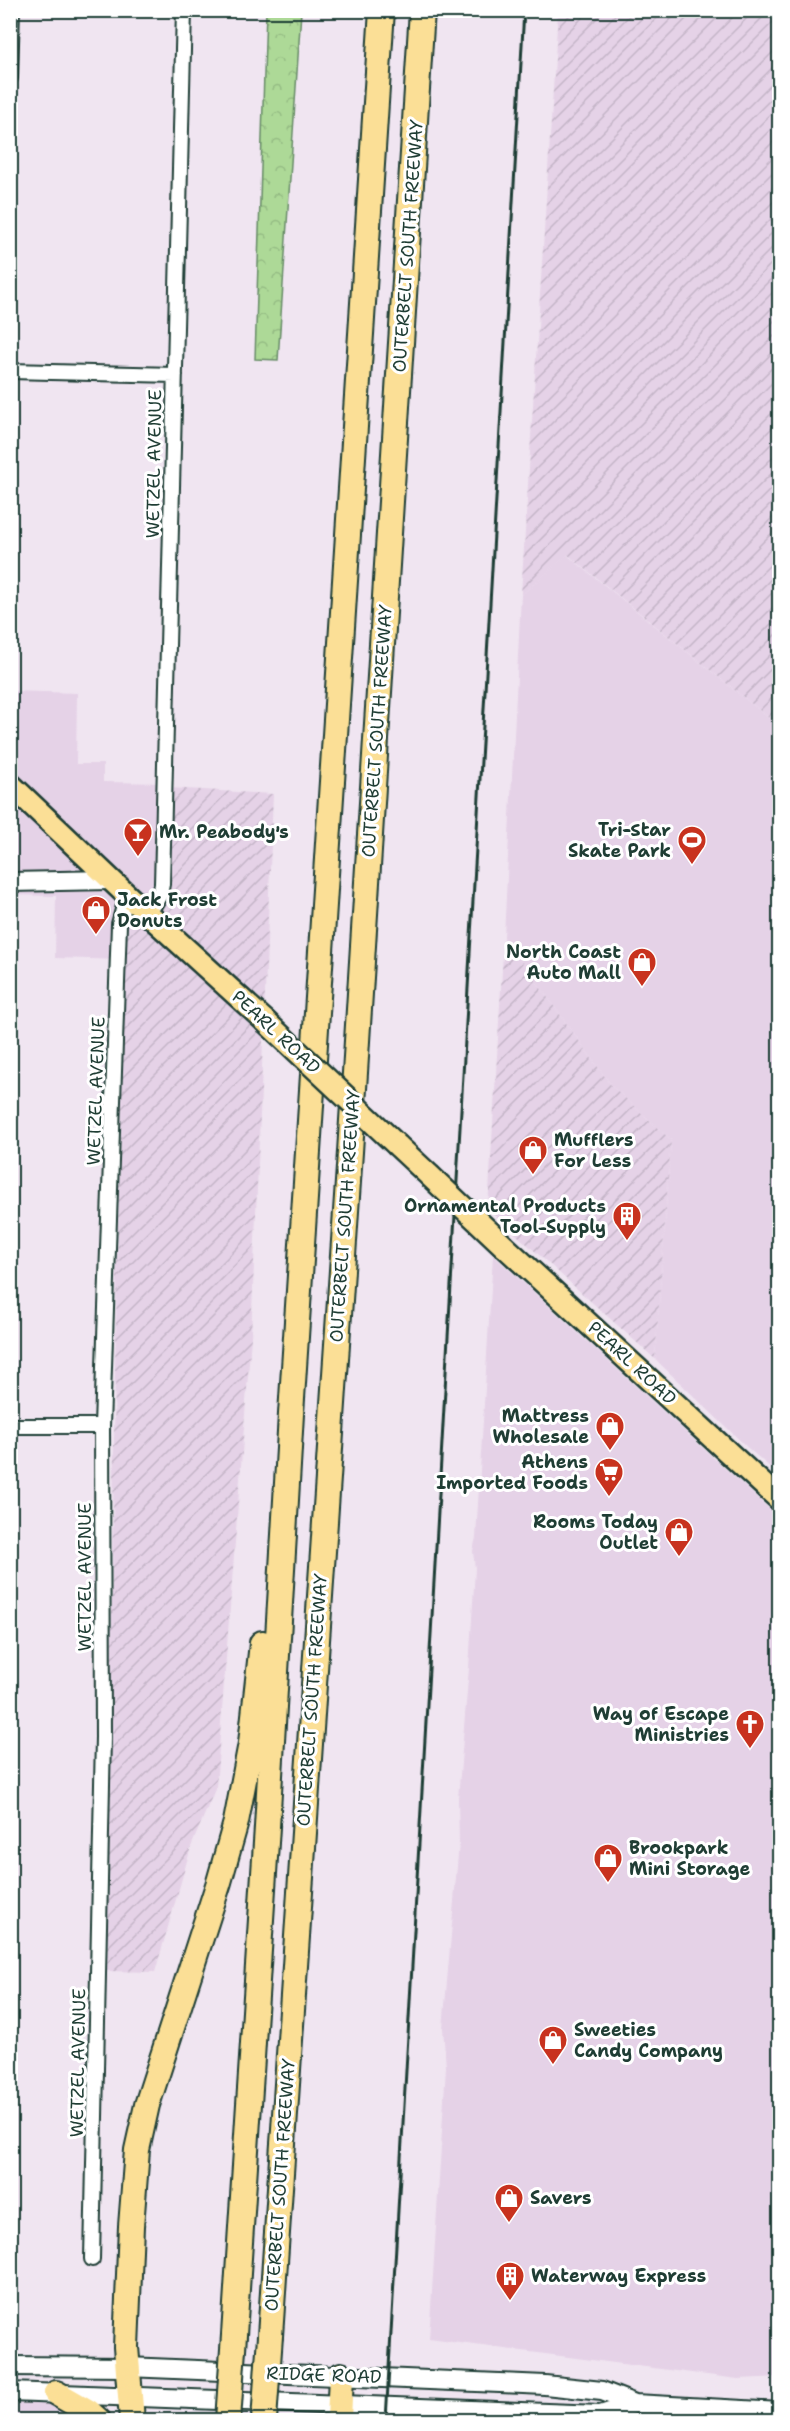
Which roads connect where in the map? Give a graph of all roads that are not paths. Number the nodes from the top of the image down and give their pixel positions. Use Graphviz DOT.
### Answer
graph roads {
  1 [pos="12,10"];
  2 [pos="184,10"];
  3 [pos="382,10"];
  4 [pos="422,10"];
  5 [pos="438,10"];
  6 [pos="10,78"];
  7 [pos="414,166"];
  8 [pos="10,371"];
  9 [pos="175,375"];
  10 [pos="10,784"];
  11 [pos="110,880"];
  12 [pos="10,882"];
  13 [pos="129,897"];
  14 [pos="148,915"];
  15 [pos="291,1414"];
  16 [pos="10,1426"];
  17 [pos="102,1426"];
  18 [pos="780,1500"];
  19 [pos="92,2259"];
  20 [pos="10,2366"];
  21 [pos="127,2367"];
  22 [pos="341,2375"];
  23 [pos="10,2392"];
  24 [pos="56,2393"];
  25 [pos="130,2396"];
  26 [pos="636,2404"];
  27 [pos="780,2412"];
  28 [pos="340,2413"];
  29 [pos="98,2421"];
  30 [pos="132,2421"];
  31 [pos="228,2421"];
  32 [pos="264,2421"];
  1 -- 6 [label="street"];
  2 -- 9 [label="street, WETZEL AVENUE"];
  3 -- 15 [label="highway, OUTERBELT SOUTH FREEWAY"];
  4 -- 7 [label="highway, OUTERBELT SOUTH FREEWAY"];
  5 -- 7 [label="highway"];
  7 -- 32 [label="highway, OUTERBELT SOUTH FREEWAY, bridge"];
  8 -- 9 [label="street"];
  9 -- 14 [label="street, WETZEL AVENUE"];
  10 -- 11 [label="main road, PEARL ROAD"];
  11 -- 12 [label="main road"];
  11 -- 13 [label="main road, PEARL ROAD"];
  13 -- 14 [label="main road, PEARL ROAD"];
  13 -- 17 [label="street, WETZEL AVENUE"];
  14 -- 18 [label="main road, PEARL ROAD, bridge"];
  15 -- 21 [label="highway"];
  15 -- 31 [label="highway, OUTERBELT SOUTH FREEWAY, bridge"];
  16 -- 17 [label="street"];
  17 -- 19 [label="street, WETZEL AVENUE"];
  20 -- 21 [label="main road, RIDGE ROAD"];
  21 -- 22 [label="main road, RIDGE ROAD"];
  21 -- 25 [label="highway"];
  22 -- 26 [label="main road, RIDGE ROAD"];
  22 -- 28 [label="highway"];
  23 -- 24 [label="main road, RIDGE ROAD"];
  24 -- 25 [label="main road, RIDGE ROAD"];
  24 -- 29 [label="highway"];
  25 -- 28 [label="main road, RIDGE ROAD"];
  25 -- 30 [label="highway"];
  26 -- 27 [label="main road, RIDGE ROAD"];
  26 -- 28 [label="main road, RIDGE ROAD"];
}
